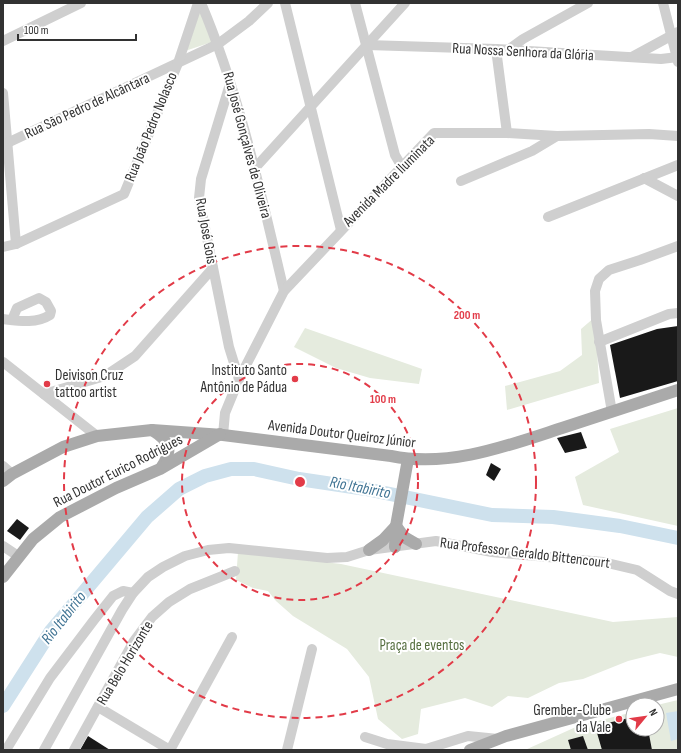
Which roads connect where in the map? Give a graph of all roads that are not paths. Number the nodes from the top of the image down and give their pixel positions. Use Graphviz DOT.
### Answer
graph roads {
  1 [pos="81,3"];
  2 [pos="199,3"];
  3 [pos="268,3"];
  4 [pos="285,3"];
  5 [pos="355,3"];
  6 [pos="405,3"];
  7 [pos="588,3"];
  8 [pos="663,3"];
  9 [pos="674,34"];
  10 [pos="3,41"];
  11 [pos="218,44"];
  12 [pos="367,45"];
  13 [pos="496,49"];
  14 [pos="508,50"];
  15 [pos="632,57"];
  16 [pos="678,59"];
  17 [pos="178,63"];
  18 [pos="230,84"];
  19 [pos="3,93"];
  20 [pos="309,108"];
  21 [pos="507,134"];
  22 [pos="557,136"];
  23 [pos="678,136"];
  24 [pos="5,144"];
  25 [pos="678,165"];
  26 [pos="402,167"];
  27 [pos="255,168"];
  28 [pos="644,178"];
  29 [pos="461,181"];
  30 [pos="678,196"];
  31 [pos="548,217"];
  32 [pos="340,230"];
  33 [pos="16,244"];
  34 [pos="678,246"];
  35 [pos="3,247"];
  36 [pos="213,268"];
  37 [pos="284,291"];
  38 [pos="678,313"];
  39 [pos="598,342"];
  40 [pos="3,362"];
  41 [pos="239,379"];
  42 [pos="678,390"];
  43 [pos="44,394"];
  44 [pos="612,412"];
  45 [pos="152,430"];
  46 [pos="221,434"];
  47 [pos="96,436"];
  48 [pos="408,459"];
  49 [pos="160,469"];
  50 [pos="6,474"];
  51 [pos="396,523"];
  52 [pos="416,544"];
  53 [pos="3,546"];
  54 [pos="395,546"];
  55 [pos="369,550"];
  56 [pos="18,556"];
  57 [pos="235,571"];
  58 [pos="3,577"];
  59 [pos="134,593"];
  60 [pos="678,594"];
  61 [pos="232,637"];
  62 [pos="312,649"];
  63 [pos="678,689"];
  64 [pos="98,708"];
  65 [pos="365,737"];
  66 [pos="498,739"];
  67 [pos="6,750"];
  68 [pos="44,750"];
  69 [pos="74,750"];
  70 [pos="170,750"];
  71 [pos="287,750"];
  72 [pos="470,750"];
  1 -- 10 [label="street"];
  2 -- 11 [label="street, Rua José Gonçalves de Oliveira"];
  2 -- 17 [label="street, Rua João Pedro Nolasco"];
  3 -- 11 [label="street, Rua São Pedro de Alcântara"];
  4 -- 20 [label="street"];
  5 -- 12 [label="street"];
  6 -- 12 [label="street"];
  7 -- 14 [label="street"];
  8 -- 9 [label="street"];
  9 -- 15 [label="street"];
  9 -- 16 [label="street"];
  11 -- 17 [label="street, Rua São Pedro de Alcântara"];
  11 -- 18 [label="street, Rua José Gonçalves de Oliveira"];
  12 -- 13 [label="street, Rua Nossa Senhora da Glória"];
  12 -- 20 [label="street"];
  12 -- 26 [label="street"];
  13 -- 14 [label="street, Rua Nossa Senhora da Glória"];
  13 -- 21 [label="street"];
  14 -- 15 [label="street, Rua Nossa Senhora da Glória"];
  15 -- 16 [label="street, Rua Nossa Senhora da Glória"];
  17 -- 24 [label="street, Rua São Pedro de Alcântara"];
  17 -- 33 [label="street, Rua João Pedro Nolasco"];
  18 -- 27 [label="street, Rua José Gonçalves de Oliveira"];
  18 -- 36 [label="street, Rua José Gois"];
  19 -- 24 [label="street"];
  20 -- 27 [label="street"];
  20 -- 32 [label="street"];
  21 -- 22 [label="street, Avenida Madre Iluminata"];
  21 -- 26 [label="street, Avenida Madre Iluminata"];
  22 -- 23 [label="street, Avenida Madre Iluminata"];
  22 -- 29 [label="street"];
  24 -- 33 [label="street"];
  25 -- 28 [label="street"];
  26 -- 32 [label="street, Avenida Madre Iluminata"];
  27 -- 37 [label="street, Rua José Gonçalves de Oliveira"];
  28 -- 30 [label="street"];
  28 -- 31 [label="street"];
  32 -- 37 [label="street, Avenida Madre Iluminata"];
  33 -- 35 [label="street, Rua João Pedro Nolasco"];
  34 -- 39 [label="street"];
  36 -- 41 [label="street, Rua José Gois"];
  36 -- 43 [label="street"];
  37 -- 41 [label="street, Avenida Madre Iluminata"];
  38 -- 39 [label="street"];
  39 -- 44 [label="street"];
  40 -- 43 [label="street"];
  41 -- 46 [label="street, Avenida Madre Iluminata"];
  42 -- 44 [label="main road, Avenida Doutor Queiroz Júnior"];
  43 -- 47 [label="street"];
  44 -- 48 [label="main road, Avenida Doutor Queiroz Júnior"];
  45 -- 46 [label="main road, Avenida Doutor Queiroz Júnior"];
  45 -- 47 [label="main road, Avenida Doutor Queiroz Júnior"];
  45 -- 49 [label="main road"];
  46 -- 48 [label="main road, Avenida Doutor Queiroz Júnior"];
  46 -- 49 [label="main road, Rua Doutor Eurico Rodrigues"];
  47 -- 50 [label="main road, Avenida Doutor Queiroz Júnior"];
  48 -- 51 [label="main road"];
  49 -- 56 [label="main road, Rua Doutor Eurico Rodrigues"];
  51 -- 52 [label="main road"];
  51 -- 54 [label="main road"];
  51 -- 55 [label="main road"];
  52 -- 54 [label="street, Rua Professor Geraldo Bittencourt"];
  52 -- 60 [label="street, Rua Professor Geraldo Bittencourt"];
  53 -- 56 [label="street"];
  54 -- 55 [label="street, Rua Professor Geraldo Bittencourt"];
  55 -- 59 [label="street, Rua Professor Geraldo Bittencourt"];
  56 -- 58 [label="main road, Rua Doutor Eurico Rodrigues"];
  57 -- 64 [label="street, Rua Belo Horizonte"];
  59 -- 67 [label="street"];
  59 -- 68 [label="street, Rua Professor Geraldo Bittencourt"];
  61 -- 70 [label="street"];
  62 -- 71 [label="street"];
  63 -- 66 [label="main road"];
  64 -- 69 [label="street, Rua Belo Horizonte"];
  64 -- 70 [label="street"];
  65 -- 66 [label="street"];
  66 -- 72 [label="main road"];
}
